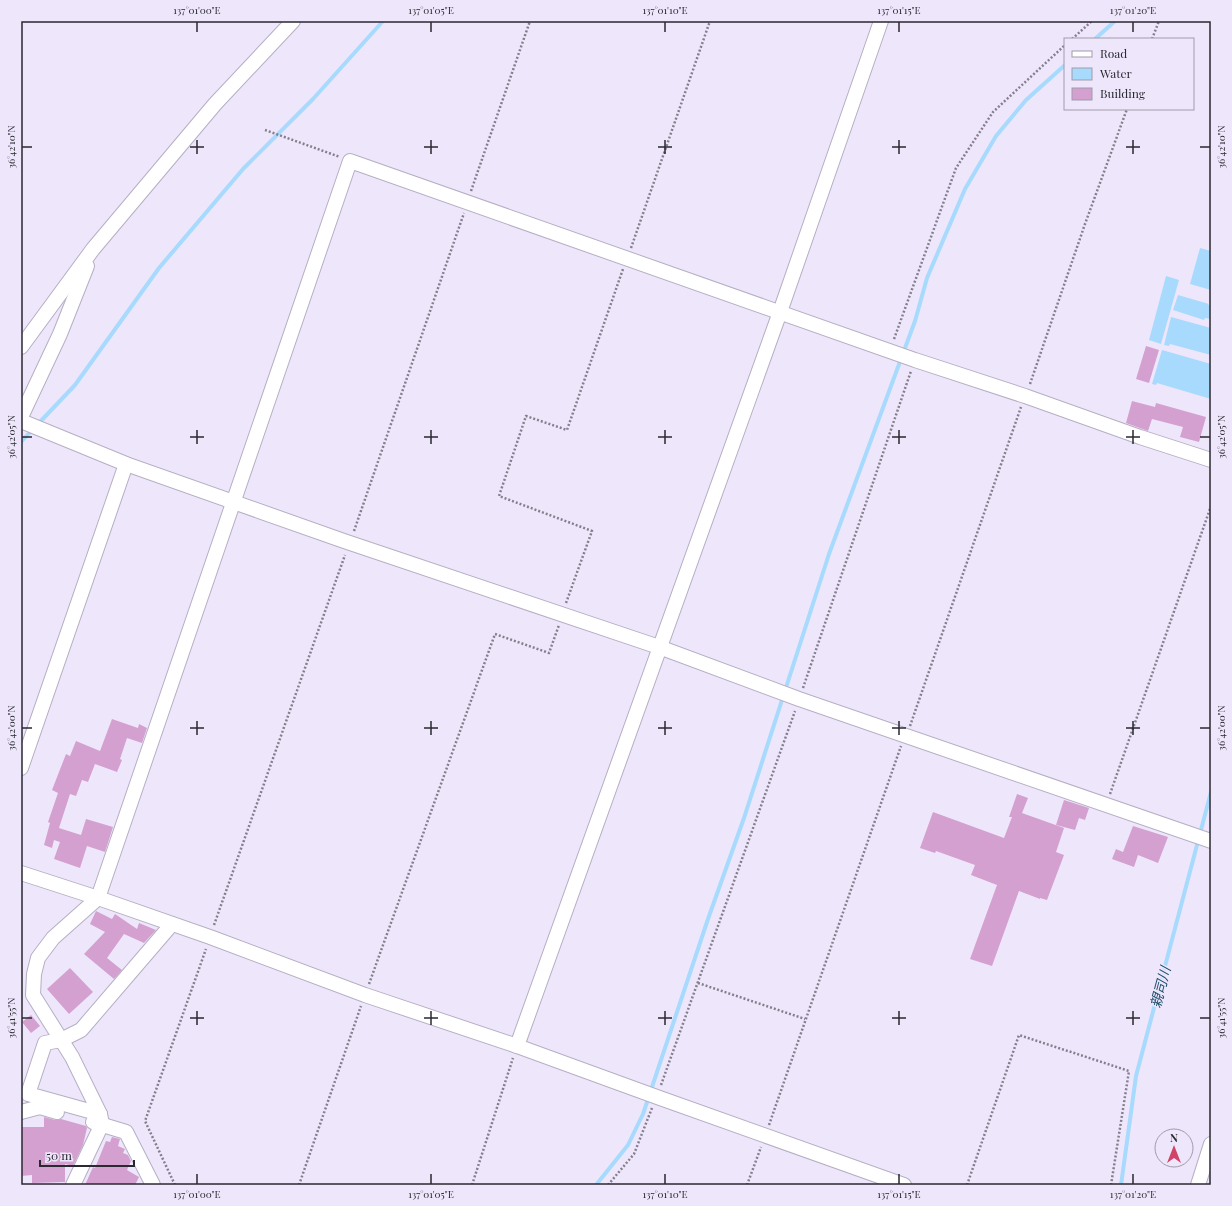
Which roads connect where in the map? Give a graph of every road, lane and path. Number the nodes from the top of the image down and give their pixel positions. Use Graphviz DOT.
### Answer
graph roads {
  1 [pos="293,21"];
  2 [pos="530,21"];
  3 [pos="710,21"];
  4 [pos="881,21"];
  5 [pos="1092,21"];
  6 [pos="1159,21"];
  7 [pos="1073,38"];
  8 [pos="1152,38"];
  9 [pos="1064,47"];
  10 [pos="1127,110"];
  11 [pos="265,130"];
  12 [pos="350,161"];
  13 [pos="468,202"];
  14 [pos="93,249"];
  15 [pos="627,258"];
  16 [pos="780,312"];
  17 [pos="21,346"];
  18 [pos="890,351"];
  19 [pos="915,360"];
  20 [pos="1025,396"];
  21 [pos="21,417"];
  22 [pos="21,421"];
  23 [pos="1211,460"];
  24 [pos="126,464"];
  25 [pos="234,502"];
  26 [pos="1211,506"];
  27 [pos="350,542"];
  28 [pos="562,615"];
  29 [pos="660,647"];
  30 [pos="799,699"];
  31 [pos="906,736"];
  32 [pos="21,768"];
  33 [pos="1106,804"];
  34 [pos="1209,840"];
  35 [pos="21,873"];
  36 [pos="98,898"];
  37 [pos="172,924"];
  38 [pos="210,937"];
  39 [pos="698,983"];
  40 [pos="365,995"];
  41 [pos="805,1020"];
  42 [pos="61,1040"];
  43 [pos="517,1046"];
  44 [pos="657,1097"];
  45 [pos="21,1112"];
  46 [pos="101,1119"];
  47 [pos="765,1136"];
  48 [pos="1211,1144"];
  49 [pos="73,1185"];
  50 [pos="153,1185"];
  51 [pos="175,1185"];
  52 [pos="299,1185"];
  53 [pos="472,1185"];
  54 [pos="608,1185"];
  55 [pos="747,1185"];
  56 [pos="904,1185"];
  57 [pos="967,1185"];
  58 [pos="1111,1185"];
  59 [pos="1198,1185"];
  1 -- 14 [label="street"];
  2 -- 13 [label="path"];
  3 -- 15 [label="path"];
  4 -- 16 [label="street"];
  5 -- 7 [label="path"];
  6 -- 8 [label="path"];
  9 -- 18 [label="path"];
  10 -- 20 [label="path"];
  11 -- 12 [label="path"];
  12 -- 13 [label="street"];
  12 -- 25 [label="street"];
  13 -- 15 [label="street"];
  13 -- 27 [label="path"];
  14 -- 17 [label="street"];
  14 -- 21 [label="street"];
  15 -- 16 [label="street"];
  15 -- 28 [label="path"];
  16 -- 18 [label="street"];
  16 -- 29 [label="street"];
  18 -- 19 [label="street"];
  19 -- 20 [label="street"];
  19 -- 30 [label="path"];
  20 -- 23 [label="street"];
  20 -- 31 [label="path"];
  22 -- 24 [label="street"];
  24 -- 25 [label="street"];
  24 -- 32 [label="street"];
  25 -- 27 [label="street"];
  25 -- 36 [label="street"];
  26 -- 33 [label="path"];
  27 -- 28 [label="street"];
  27 -- 38 [label="path"];
  28 -- 29 [label="street"];
  28 -- 40 [label="path"];
  29 -- 30 [label="street"];
  29 -- 43 [label="street"];
  30 -- 31 [label="street"];
  30 -- 39 [label="path"];
  31 -- 33 [label="street"];
  31 -- 41 [label="path"];
  33 -- 34 [label="street"];
  35 -- 36 [label="street"];
  36 -- 37 [label="street"];
  36 -- 42 [label="street"];
  37 -- 38 [label="street"];
  37 -- 42 [label="street"];
  38 -- 40 [label="street"];
  38 -- 51 [label="path"];
  39 -- 41 [label="path"];
  39 -- 44 [label="path"];
  40 -- 43 [label="street"];
  40 -- 52 [label="path"];
  41 -- 47 [label="path"];
  42 -- 46 [label="street"];
  42 -- 46 [label="street"];
  43 -- 44 [label="street"];
  43 -- 53 [label="path"];
  44 -- 47 [label="street"];
  44 -- 54 [label="path"];
  45 -- 46 [label="street"];
  46 -- 49 [label="street"];
  46 -- 50 [label="street"];
  47 -- 55 [label="path"];
  47 -- 56 [label="street"];
  48 -- 59 [label="street"];
  57 -- 58 [label="path"];
}
